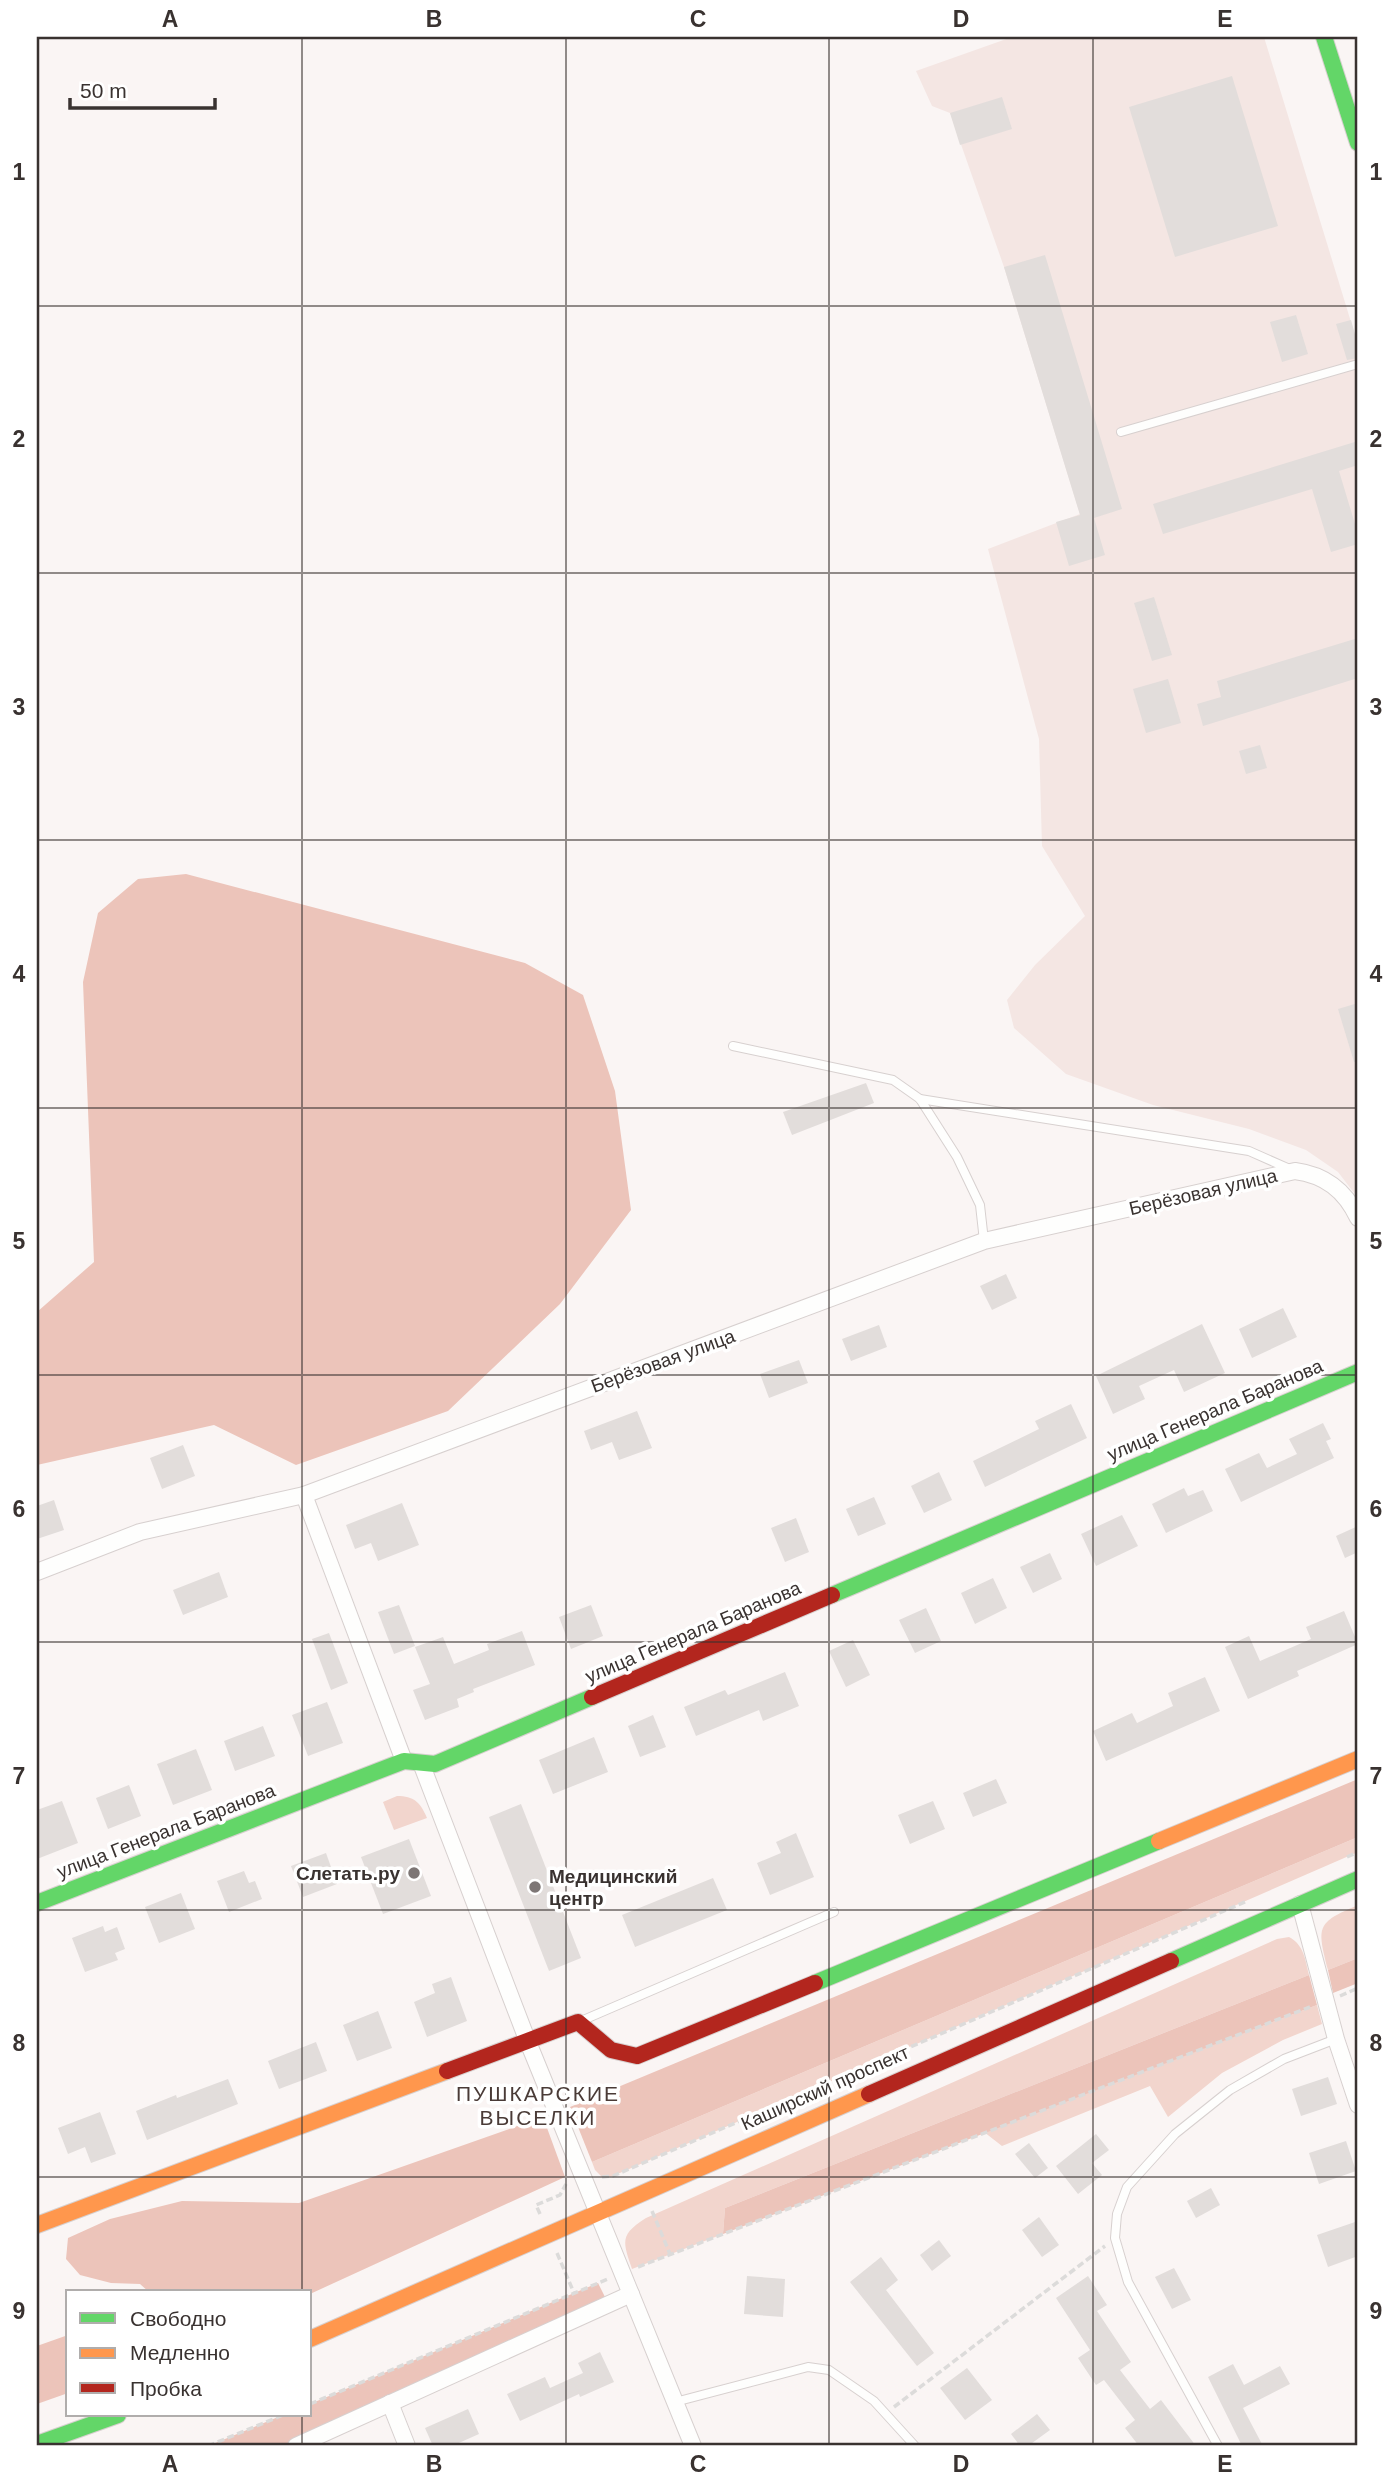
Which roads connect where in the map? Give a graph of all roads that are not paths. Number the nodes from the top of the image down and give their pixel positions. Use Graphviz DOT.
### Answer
graph roads {
  1 [pos="1324,37"];
  2 [pos="1358,143"];
  3 [pos="1358,364"];
  4 [pos="1121,432"];
  5 [pos="733,1046"];
  6 [pos="920,1099"];
  7 [pos="1295,1171"];
  8 [pos="1358,1218"];
  9 [pos="984,1241"];
  10 [pos="1358,1372"];
  11 [pos="304,1496"];
  12 [pos="37,1572"];
  13 [pos="1358,1759"];
  14 [pos="412,1762"];
  15 [pos="1358,1879"];
  16 [pos="37,1903"];
  17 [pos="1300,1904"];
  18 [pos="834,1912"];
  19 [pos="578,2022"];
  20 [pos="1336,2039"];
  21 [pos="528,2042"];
  22 [pos="1358,2105"];
  23 [pos="598,2212"];
  24 [pos="37,2225"];
  25 [pos="631,2294"];
  26 [pos="312,2338"];
  27 [pos="675,2402"];
  28 [pos="390,2403"];
  29 [pos="115,2416"];
  30 [pos="37,2444"];
  31 [pos="296,2446"];
  32 [pos="407,2446"];
  33 [pos="693,2446"];
  34 [pos="915,2446"];
  35 [pos="1218,2446"];
  1 -- 2 [label="street"];
  3 -- 4 [label="lane"];
  5 -- 6 [label="lane"];
  6 -- 7 [label="lane"];
  6 -- 9 [label="lane"];
  7 -- 8 [label="street"];
  7 -- 9 [label="street, Берёзовая улица"];
  9 -- 11 [label="street, Берёзовая улица"];
  10 -- 14 [label="street, улица Генерала Баранова"];
  11 -- 12 [label="street, Берёзовая улица"];
  11 -- 14 [label="street"];
  13 -- 19 [label="street"];
  14 -- 16 [label="street, улица Генерала Баранова"];
  14 -- 21 [label="street"];
  15 -- 17 [label="street, Каширский проспект"];
  17 -- 20 [label="street"];
  17 -- 23 [label="street, Каширский проспект"];
  18 -- 19 [label="lane"];
  19 -- 21 [label="street"];
  20 -- 22 [label="street"];
  20 -- 35 [label="lane"];
  21 -- 23 [label="street"];
  21 -- 24 [label="street"];
  23 -- 25 [label="street"];
  23 -- 26 [label="street, Каширский проспект"];
  25 -- 27 [label="street"];
  25 -- 28 [label="street"];
  27 -- 33 [label="street"];
  27 -- 34 [label="lane"];
  28 -- 31 [label="street"];
  28 -- 32 [label="street"];
  29 -- 30 [label="street"];
}
